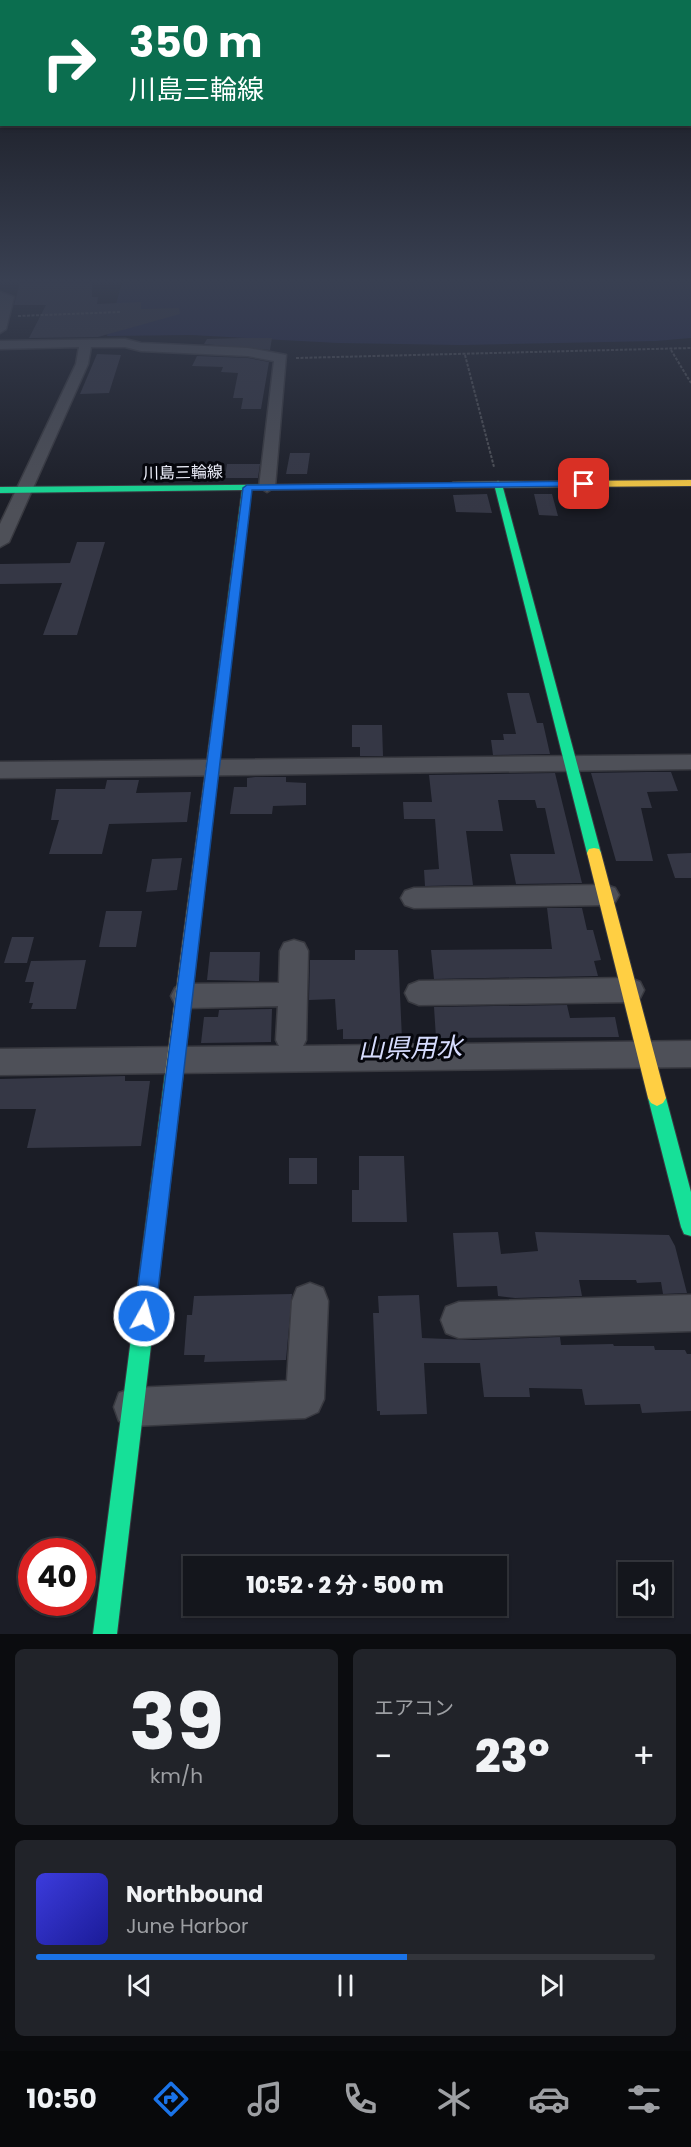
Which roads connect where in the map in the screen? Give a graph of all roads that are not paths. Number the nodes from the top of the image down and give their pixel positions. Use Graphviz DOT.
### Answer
graph roads {
  1 [pos="83,359"];
  2 [pos="281,359"];
  3 [pos="691,483"];
  4 [pos="498,484"];
  5 [pos="267,487"];
  6 [pos="247,488"];
  7 [pos="0,489"];
  8 [pos="25,489"];
  9 [pos="0,542"];
  10 [pos="691,762"];
  11 [pos="572,764"];
  12 [pos="211,768"];
  13 [pos="0,770"];
  14 [pos="606,895"];
  15 [pos="414,898"];
  16 [pos="294,951"];
  17 [pos="630,990"];
  18 [pos="419,993"];
  19 [pos="292,994"];
  20 [pos="185,996"];
  21 [pos="291,1040"];
  22 [pos="647,1054"];
  23 [pos="691,1054"];
  24 [pos="178,1059"];
  25 [pos="0,1062"];
  26 [pos="691,1227"];
  27 [pos="310,1300"];
  28 [pos="691,1313"];
  29 [pos="459,1320"];
  30 [pos="133,1407"];
  31 [pos="105,1634"];
  1 -- 8 [label="street"];
  2 -- 5 [label="street"];
  3 -- 4 [label="street, 川島三輪線"];
  4 -- 5 [label="street, 川島三輪線"];
  4 -- 11 [label="street"];
  5 -- 6 [label="street, 川島三輪線"];
  6 -- 8 [label="street, 川島三輪線"];
  6 -- 12 [label="street"];
  7 -- 8 [label="street, 川島三輪線"];
  8 -- 9 [label="street"];
  10 -- 11 [label="street"];
  11 -- 12 [label="street"];
  11 -- 14 [label="street"];
  12 -- 13 [label="street"];
  12 -- 20 [label="street"];
  14 -- 15 [label="street"];
  14 -- 17 [label="street"];
  16 -- 19 [label="street"];
  17 -- 18 [label="street"];
  17 -- 22 [label="street"];
  19 -- 20 [label="street"];
  19 -- 21 [label="street"];
  20 -- 24 [label="street"];
  22 -- 23 [label="street"];
  22 -- 24 [label="street"];
  22 -- 26 [label="street"];
  24 -- 25 [label="street"];
  24 -- 30 [label="street"];
  27 -- 30 [label="street"];
  28 -- 29 [label="street"];
  30 -- 31 [label="street"];
}
